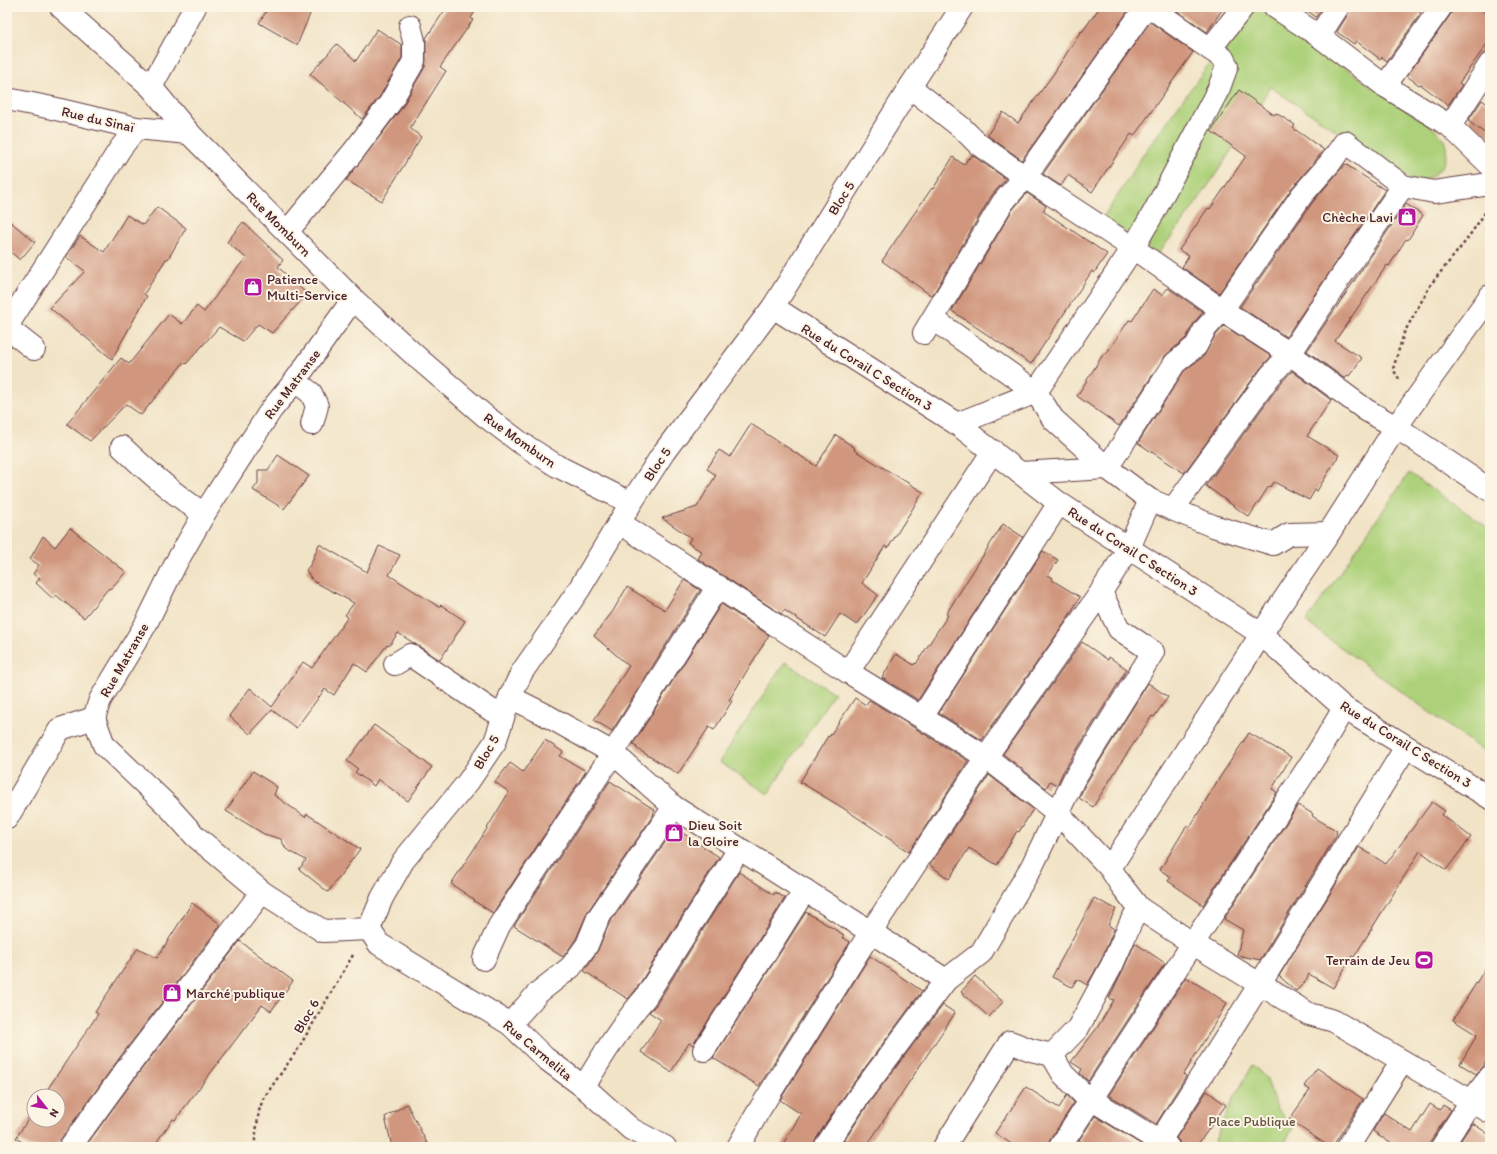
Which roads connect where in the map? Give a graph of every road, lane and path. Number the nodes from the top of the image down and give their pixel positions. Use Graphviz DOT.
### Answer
graph roads {
  1 [pos="61,7"];
  2 [pos="195,7"];
  3 [pos="962,7"];
  4 [pos="1146,7"];
  5 [pos="1150,7"];
  6 [pos="1243,7"];
  7 [pos="1275,7"];
  8 [pos="1338,7"];
  9 [pos="1441,7"];
  10 [pos="410,26"];
  11 [pos="1319,36"];
  12 [pos="1210,49"];
  13 [pos="1490,64"];
  14 [pos="1385,86"];
  15 [pos="151,87"];
  16 [pos="910,87"];
  17 [pos="7,99"];
  18 [pos="1450,126"];
  19 [pos="136,128"];
  20 [pos="189,133"];
  21 [pos="1490,164"];
  22 [pos="1025,177"];
  23 [pos="1490,184"];
  24 [pos="1403,186"];
  25 [pos="1490,206"];
  26 [pos="287,232"];
  27 [pos="1133,248"];
  28 [pos="1490,296"];
  29 [pos="354,299"];
  30 [pos="773,307"];
  31 [pos="1222,310"];
  32 [pos="7,327"];
  33 [pos="34,349"];
  34 [pos="1290,354"];
  35 [pos="295,381"];
  36 [pos="1036,392"];
  37 [pos="1413,403"];
  38 [pos="312,424"];
  39 [pos="957,424"];
  40 [pos="1396,427"];
  41 [pos="122,447"];
  42 [pos="993,451"];
  43 [pos="1107,468"];
  44 [pos="1020,473"];
  45 [pos="1490,490"];
  46 [pos="1150,500"];
  47 [pos="631,503"];
  48 [pos="1058,503"];
  49 [pos="1173,509"];
  50 [pos="204,514"];
  51 [pos="620,523"];
  52 [pos="1329,533"];
  53 [pos="1129,548"];
  54 [pos="718,586"];
  55 [pos="1101,592"];
  56 [pos="1261,634"];
  57 [pos="395,664"];
  58 [pos="848,672"];
  59 [pos="507,706"];
  60 [pos="1344,708"];
  61 [pos="922,717"];
  62 [pos="94,718"];
  63 [pos="1406,747"];
  64 [pos="613,753"];
  65 [pos="986,757"];
  66 [pos="1490,798"];
  67 [pos="674,807"];
  68 [pos="1058,813"];
  69 [pos="7,818"];
  70 [pos="739,849"];
  71 [pos="1110,868"];
  72 [pos="805,890"];
  73 [pos="262,892"];
  74 [pos="1139,908"];
  75 [pos="369,929"];
  76 [pos="870,933"];
  77 [pos="1192,943"];
  78 [pos="484,959"];
  79 [pos="946,980"];
  80 [pos="1260,984"];
  81 [pos="510,1024"];
  82 [pos="704,1050"];
  83 [pos="1052,1055"];
  84 [pos="1397,1069"];
  85 [pos="1490,1077"];
  86 [pos="584,1087"];
  87 [pos="1091,1099"];
  88 [pos="1471,1101"];
  89 [pos="1490,1112"];
  90 [pos="1161,1145"];
  91 [pos="70,1147"];
  92 [pos="254,1147"];
  93 [pos="665,1147"];
  94 [pos="738,1147"];
  95 [pos="825,1147"];
  96 [pos="944,1147"];
  97 [pos="1060,1147"];
  98 [pos="1348,1147"];
  99 [pos="1442,1147"];
  1 -- 15 [label="street, Rue Momburn"];
  2 -- 15 [label="street"];
  3 -- 16 [label="street, Bloc 5"];
  4 -- 22 [label="street"];
  5 -- 12 [label="street"];
  6 -- 12 [label="street"];
  7 -- 11 [label="street"];
  8 -- 11 [label="street"];
  9 -- 14 [label="street"];
  10 -- 26 [label="street"];
  11 -- 14 [label="street"];
  12 -- 27 [label="street"];
  13 -- 18 [label="street"];
  14 -- 18 [label="street"];
  15 -- 20 [label="street, Rue Momburn"];
  16 -- 22 [label="street"];
  16 -- 30 [label="street, Bloc 5"];
  17 -- 19 [label="street, Rue du Sinaï"];
  18 -- 21 [label="street"];
  19 -- 20 [label="street, Rue du Sinaï"];
  19 -- 32 [label="street"];
  20 -- 26 [label="street, Rue Momburn"];
  22 -- 27 [label="street"];
  22 -- 36 [label="street"];
  23 -- 24 [label="street"];
  24 -- 31 [label="street"];
  24 -- 34 [label="street"];
  25 -- 37 [label="path"];
  26 -- 29 [label="street, Rue Momburn"];
  27 -- 31 [label="street"];
  27 -- 36 [label="street"];
  28 -- 37 [label="street"];
  29 -- 35 [label="street, Rue Matranse"];
  29 -- 47 [label="street, Rue Momburn"];
  30 -- 39 [label="street, Rue du Corail C Section 3"];
  30 -- 47 [label="street, Bloc 5"];
  31 -- 34 [label="street"];
  31 -- 43 [label="street"];
  32 -- 33 [label="street"];
  34 -- 40 [label="street"];
  34 -- 49 [label="street"];
  35 -- 38 [label="street"];
  35 -- 50 [label="street, Rue Matranse"];
  36 -- 39 [label="street"];
  36 -- 43 [label="street"];
  37 -- 40 [label="street"];
  39 -- 42 [label="street, Rue du Corail C Section 3"];
  40 -- 45 [label="street"];
  40 -- 52 [label="street"];
  41 -- 50 [label="street"];
  42 -- 44 [label="street, Rue du Corail C Section 3"];
  42 -- 58 [label="street"];
  43 -- 44 [label="street"];
  43 -- 46 [label="street"];
  44 -- 48 [label="street, Rue du Corail C Section 3"];
  46 -- 49 [label="street"];
  46 -- 53 [label="street"];
  47 -- 51 [label="street, Bloc 5"];
  48 -- 53 [label="street, Rue du Corail C Section 3"];
  48 -- 61 [label="street"];
  49 -- 52 [label="street"];
  50 -- 62 [label="street, Rue Matranse"];
  51 -- 54 [label="street"];
  51 -- 59 [label="street, Bloc 5"];
  52 -- 56 [label="street"];
  53 -- 55 [label="street"];
  53 -- 56 [label="street, Rue du Corail C Section 3"];
  54 -- 58 [label="street"];
  54 -- 64 [label="street"];
  55 -- 65 [label="street"];
  55 -- 68 [label="street"];
  56 -- 60 [label="street, Rue du Corail C Section 3"];
  56 -- 71 [label="street"];
  57 -- 59 [label="street"];
  58 -- 61 [label="street"];
  59 -- 64 [label="street"];
  59 -- 75 [label="street, Bloc 5"];
  60 -- 63 [label="street, Rue du Corail C Section 3"];
  60 -- 77 [label="street"];
  61 -- 65 [label="street"];
  62 -- 69 [label="street"];
  62 -- 73 [label="street"];
  63 -- 66 [label="street, Rue du Corail C Section 3"];
  63 -- 80 [label="street"];
  64 -- 67 [label="street"];
  64 -- 78 [label="street"];
  65 -- 68 [label="street"];
  65 -- 76 [label="street"];
  67 -- 70 [label="street"];
  67 -- 81 [label="street"];
  68 -- 71 [label="street"];
  68 -- 79 [label="street"];
  70 -- 72 [label="street"];
  70 -- 86 [label="street"];
  71 -- 74 [label="street"];
  72 -- 76 [label="street"];
  72 -- 82 [label="street"];
  73 -- 75 [label="street"];
  73 -- 91 [label="street"];
  74 -- 77 [label="street"];
  74 -- 83 [label="street"];
  75 -- 81 [label="street, Rue Carmelita"];
  75 -- 92 [label="path, Bloc 6"];
  76 -- 79 [label="street"];
  76 -- 94 [label="street"];
  77 -- 80 [label="street"];
  77 -- 87 [label="street"];
  79 -- 95 [label="street"];
  80 -- 88 [label="street"];
  80 -- 90 [label="street"];
  81 -- 86 [label="street, Rue Carmelita"];
  83 -- 87 [label="street"];
  83 -- 96 [label="street"];
  84 -- 98 [label="street"];
  85 -- 88 [label="street"];
  86 -- 93 [label="street, Rue Carmelita"];
  87 -- 90 [label="street"];
  87 -- 97 [label="street"];
  88 -- 89 [label="street"];
  88 -- 99 [label="street"];
}
